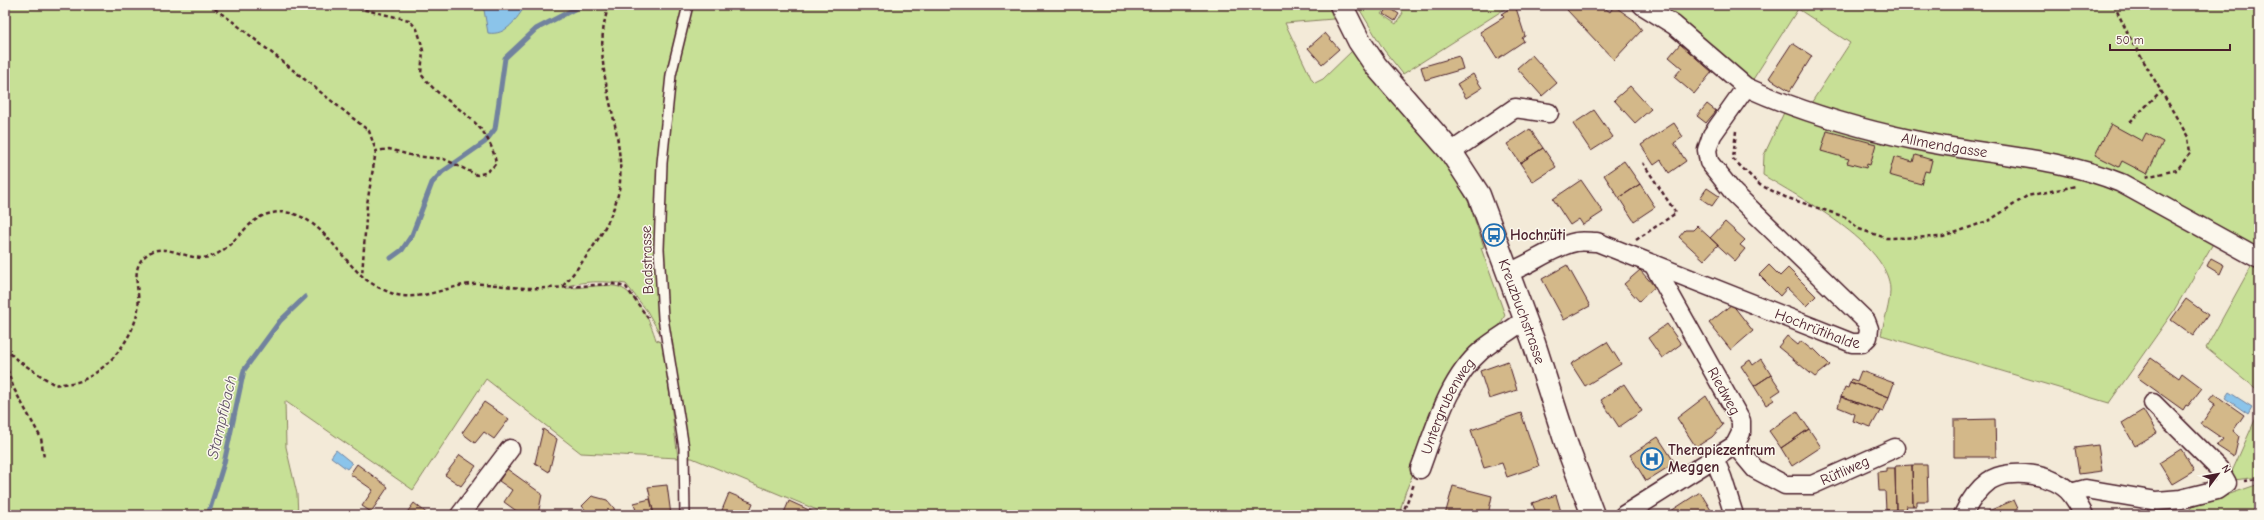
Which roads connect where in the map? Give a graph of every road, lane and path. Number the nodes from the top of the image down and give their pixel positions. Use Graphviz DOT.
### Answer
graph roads {
  1 [pos="209,5"];
  2 [pos="344,5"];
  3 [pos="609,5"];
  4 [pos="688,5"];
  5 [pos="1341,5"];
  6 [pos="2114,5"];
  7 [pos="1648,6"];
  8 [pos="1746,87"];
  9 [pos="2161,91"];
  10 [pos="1549,113"];
  11 [pos="2130,122"];
  12 [pos="1736,125"];
  13 [pos="376,151"];
  14 [pos="1451,152"];
  15 [pos="1643,163"];
  16 [pos="2140,178"];
  17 [pos="2083,185"];
  18 [pos="1635,244"];
  19 [pos="2259,259"];
  20 [pos="1653,264"];
  21 [pos="1507,273"];
  22 [pos="362,276"];
  23 [pos="563,286"];
  24 [pos="1524,320"];
  25 [pos="668,344"];
  26 [pos="6,348"];
  27 [pos="5,359"];
  28 [pos="5,363"];
  29 [pos="2153,403"];
  30 [pos="1734,445"];
  31 [pos="1895,448"];
  32 [pos="510,449"];
  33 [pos="44,458"];
  34 [pos="1714,458"];
  35 [pos="1420,469"];
  36 [pos="2071,493"];
  37 [pos="460,515"];
  38 [pos="685,515"];
  39 [pos="1402,515"];
  40 [pos="1593,515"];
  41 [pos="1624,515"];
  42 [pos="1734,515"];
  43 [pos="1962,515"];
  44 [pos="2084,515"];
  1 -- 13 [label="path"];
  2 -- 13 [label="path"];
  3 -- 23 [label="path"];
  4 -- 25 [label="lane, Badstrasse"];
  5 -- 14 [label="street, Kreuzbuchstrasse"];
  6 -- 9 [label="path"];
  7 -- 8 [label="street, Allmendgasse"];
  8 -- 19 [label="street, Allmendgasse"];
  8 -- 20 [label="street, Hochrütihalde"];
  9 -- 11 [label="path"];
  9 -- 16 [label="path"];
  10 -- 14 [label="street"];
  12 -- 17 [label="path"];
  13 -- 22 [label="path"];
  14 -- 21 [label="street, Kreuzbuchstrasse"];
  15 -- 18 [label="path"];
  20 -- 21 [label="street, Hochrütihalde"];
  20 -- 30 [label="street, Riedweg"];
  21 -- 24 [label="street, Kreuzbuchstrasse"];
  22 -- 23 [label="path"];
  22 -- 26 [label="path"];
  23 -- 25 [label="path"];
  24 -- 35 [label="street, Untergrubenweg"];
  24 -- 40 [label="street, Kreuzbuchstrasse"];
  25 -- 38 [label="lane, Badstrasse"];
  26 -- 27 [label="path"];
  28 -- 33 [label="path"];
  29 -- 36 [label="street"];
  30 -- 31 [label="street, Rütliweg"];
  30 -- 34 [label="street"];
  32 -- 37 [label="street"];
  34 -- 41 [label="street"];
  34 -- 42 [label="street"];
  35 -- 39 [label="path, Untergrubenweg"];
  36 -- 43 [label="street"];
  36 -- 44 [label="street"];
}
